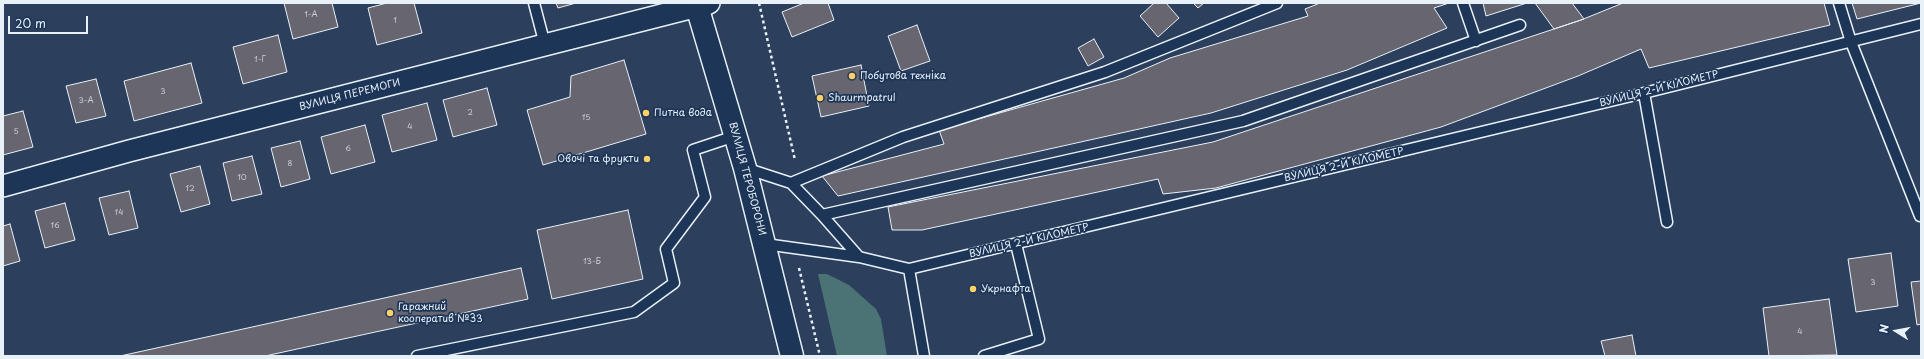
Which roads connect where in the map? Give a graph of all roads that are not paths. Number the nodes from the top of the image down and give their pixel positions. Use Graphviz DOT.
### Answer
graph roads {
  1 [pos="534,3"];
  2 [pos="1277,3"];
  3 [pos="1463,3"];
  4 [pos="1839,3"];
  5 [pos="701,4"];
  6 [pos="1921,24"];
  7 [pos="1520,25"];
  8 [pos="1476,41"];
  9 [pos="1851,42"];
  10 [pos="545,45"];
  11 [pos="1644,93"];
  12 [pos="735,136"];
  13 [pos="745,168"];
  14 [pos="790,183"];
  15 [pos="3,186"];
  16 [pos="822,215"];
  17 [pos="1920,216"];
  18 [pos="1667,222"];
  19 [pos="765,244"];
  20 [pos="1016,244"];
  21 [pos="859,257"];
  22 [pos="909,269"];
  23 [pos="417,356"];
  24 [pos="792,356"];
  25 [pos="924,356"];
  26 [pos="984,356"];
  1 -- 10 [label="lane"];
  2 -- 14 [label="lane"];
  3 -- 8 [label="lane"];
  4 -- 9 [label="lane"];
  5 -- 10 [label="street, ВУЛИЦЯ ПЕРЕМОГИ"];
  5 -- 12 [label="main road, ВУЛИЦЯ ТЕРОБОРОНИ"];
  6 -- 9 [label="lane, ВУЛИЦЯ 2-Й КІЛОМЕТР"];
  7 -- 8 [label="lane"];
  8 -- 16 [label="lane"];
  9 -- 11 [label="lane, ВУЛИЦЯ 2-Й КІЛОМЕТР"];
  9 -- 17 [label="lane"];
  10 -- 15 [label="street, ВУЛИЦЯ ПЕРЕМОГИ"];
  11 -- 18 [label="lane"];
  11 -- 20 [label="lane, ВУЛИЦЯ 2-Й КІЛОМЕТР"];
  12 -- 13 [label="main road, ВУЛИЦЯ ТЕРОБОРОНИ"];
  12 -- 23 [label="lane"];
  13 -- 14 [label="lane"];
  13 -- 19 [label="main road, ВУЛИЦЯ ТЕРОБОРОНИ"];
  14 -- 16 [label="lane"];
  16 -- 21 [label="lane"];
  19 -- 21 [label="lane, ВУЛИЦЯ 2-Й КІЛОМЕТР"];
  19 -- 24 [label="main road, ВУЛИЦЯ ТЕРОБОРОНИ"];
  20 -- 22 [label="lane, ВУЛИЦЯ 2-Й КІЛОМЕТР"];
  20 -- 26 [label="lane"];
  21 -- 22 [label="lane, ВУЛИЦЯ 2-Й КІЛОМЕТР"];
  22 -- 25 [label="lane"];
}
